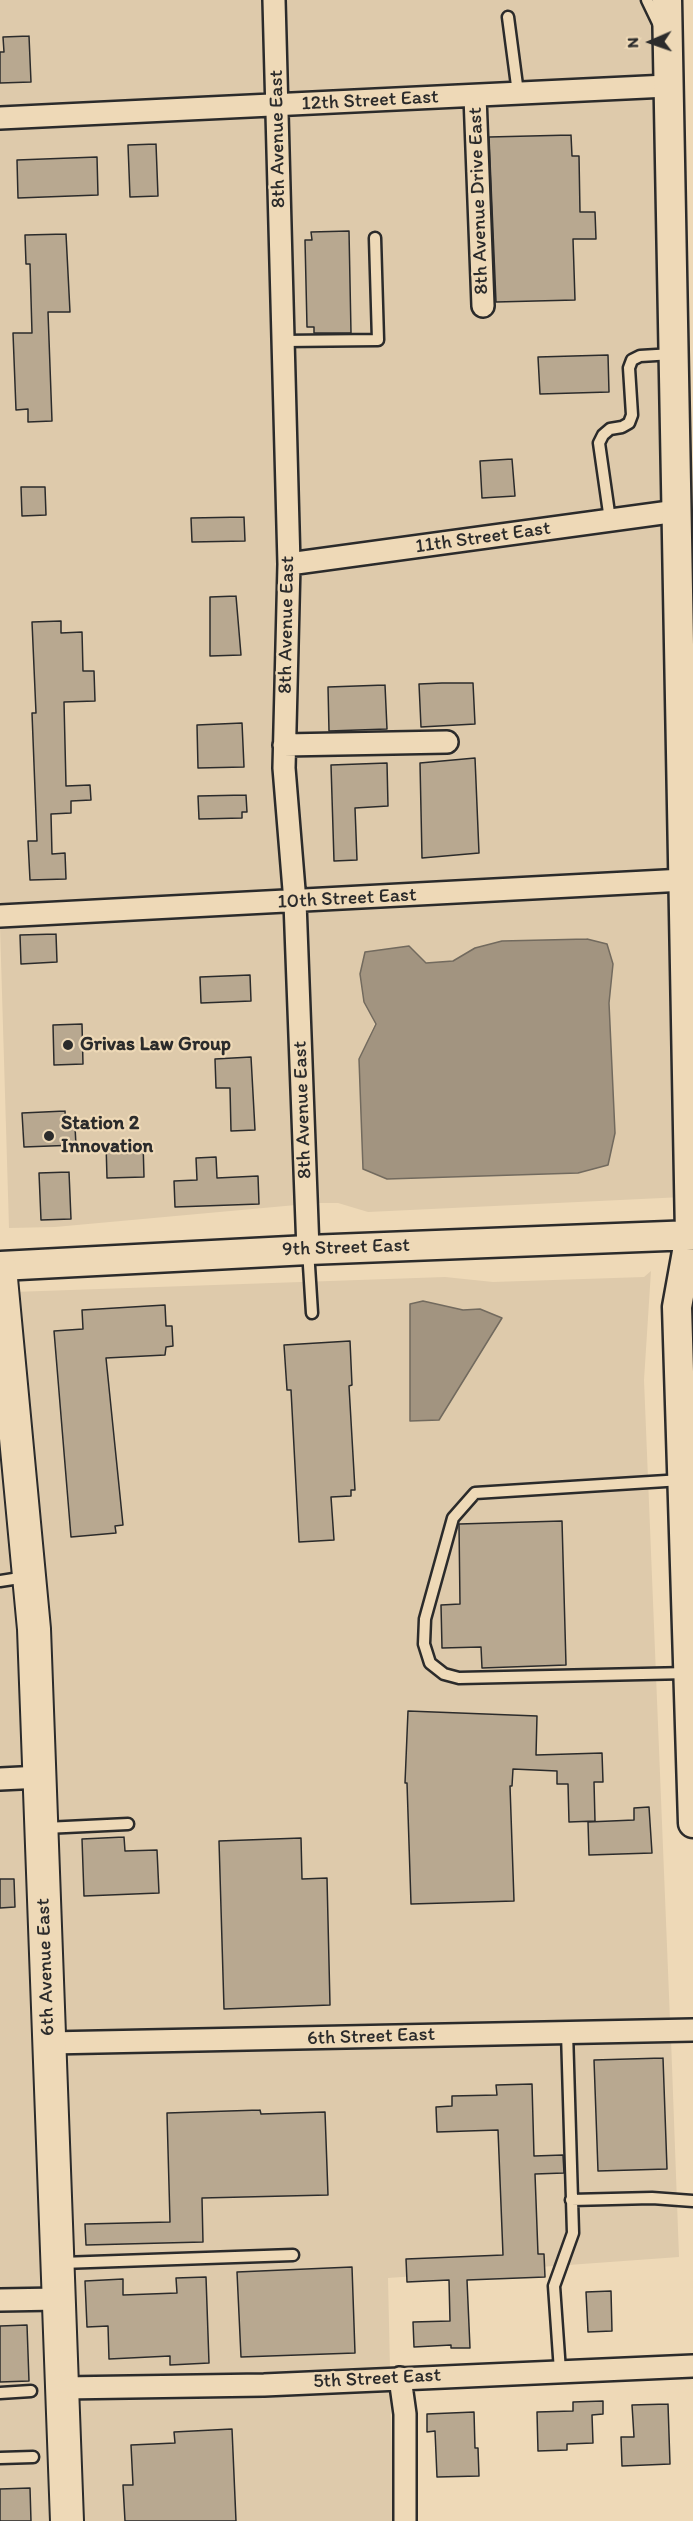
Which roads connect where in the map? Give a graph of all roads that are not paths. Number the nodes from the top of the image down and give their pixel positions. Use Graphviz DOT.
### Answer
graph roads {
  1 [pos="274,0"];
  2 [pos="647,0"];
  3 [pos="667,0"];
  4 [pos="508,17"];
  5 [pos="667,42"];
  6 [pos="667,86"];
  7 [pos="518,93"];
  8 [pos="476,96"];
  9 [pos="278,106"];
  10 [pos="0,118"];
  11 [pos="375,238"];
  12 [pos="483,306"];
  13 [pos="283,341"];
  14 [pos="673,354"];
  15 [pos="684,511"];
  16 [pos="609,520"];
  17 [pos="290,564"];
  18 [pos="447,742"];
  19 [pos="284,745"];
  20 [pos="689,879"];
  21 [pos="295,902"];
  22 [pos="0,916"];
  23 [pos="692,1238"];
  24 [pos="308,1250"];
  25 [pos="0,1267"];
  26 [pos="312,1313"];
  27 [pos="8,1415"];
  28 [pos="686,1464"];
  29 [pos="15,1579"];
  30 [pos="689,1580"];
  31 [pos="688,1672"];
  32 [pos="692,1772"];
  33 [pos="41,1777"];
  34 [pos="0,1779"];
  35 [pos="693,1823"];
  36 [pos="128,1824"];
  37 [pos="42,1828"];
  38 [pos="693,2030"];
  39 [pos="567,2032"];
  40 [pos="49,2043"];
  41 [pos="572,2200"];
  42 [pos="693,2201"];
  43 [pos="293,2254"];
  44 [pos="57,2263"];
  45 [pos="59,2299"];
  46 [pos="0,2300"];
  47 [pos="693,2366"];
  48 [pos="560,2371"];
  49 [pos="400,2378"];
  50 [pos="62,2388"];
  51 [pos="31,2391"];
  52 [pos="0,2393"];
  53 [pos="33,2457"];
  54 [pos="0,2458"];
  55 [pos="67,2521"];
  56 [pos="405,2521"];
  1 -- 9 [label="street, 8th Avenue East"];
  2 -- 5 [label="lane"];
  3 -- 5 [label="street"];
  4 -- 7 [label="lane"];
  5 -- 6 [label="street"];
  6 -- 7 [label="street, 12th Street East"];
  6 -- 14 [label="street"];
  7 -- 8 [label="street, 12th Street East"];
  8 -- 9 [label="street, 12th Street East"];
  8 -- 12 [label="street, 8th Avenue Drive East"];
  9 -- 10 [label="street, 12th Street East"];
  9 -- 13 [label="street, 8th Avenue East"];
  11 -- 13 [label="lane"];
  13 -- 17 [label="street, 8th Avenue East"];
  14 -- 15 [label="street"];
  14 -- 16 [label="lane"];
  15 -- 16 [label="street, 11th Street East"];
  15 -- 20 [label="street"];
  16 -- 17 [label="street, 11th Street East"];
  17 -- 19 [label="street, 8th Avenue East"];
  18 -- 19 [label="street"];
  19 -- 21 [label="street, 8th Avenue East"];
  20 -- 21 [label="street, 10th Street East"];
  20 -- 23 [label="street"];
  21 -- 22 [label="street, 10th Street East"];
  21 -- 24 [label="street, 8th Avenue East"];
  23 -- 24 [label="street, 9th Street East"];
  23 -- 28 [label="street"];
  24 -- 25 [label="street, 9th Street East"];
  24 -- 26 [label="lane"];
  25 -- 27 [label="main road, 6th Avenue East"];
  27 -- 29 [label="main road, 6th Avenue East"];
  28 -- 30 [label="street"];
  28 -- 31 [label="lane"];
  29 -- 33 [label="main road, 6th Avenue East"];
  30 -- 31 [label="street"];
  31 -- 32 [label="street"];
  32 -- 35 [label="street"];
  33 -- 34 [label="street"];
  33 -- 37 [label="main road, 6th Avenue East"];
  36 -- 37 [label="lane"];
  37 -- 40 [label="main road, 6th Avenue East"];
  38 -- 39 [label="street, 6th Street East"];
  39 -- 40 [label="street, 6th Street East"];
  39 -- 41 [label="lane"];
  40 -- 44 [label="main road, 6th Avenue East"];
  41 -- 42 [label="lane"];
  41 -- 48 [label="lane"];
  43 -- 44 [label="lane"];
  44 -- 45 [label="main road, 6th Avenue East"];
  45 -- 46 [label="street"];
  45 -- 50 [label="main road, 6th Avenue East"];
  47 -- 48 [label="street, 5th Street East"];
  48 -- 49 [label="street, 5th Street East"];
  49 -- 50 [label="street, 5th Street East"];
  49 -- 56 [label="street"];
  50 -- 55 [label="main road, 6th Avenue East"];
  51 -- 52 [label="lane"];
  53 -- 54 [label="lane"];
}
